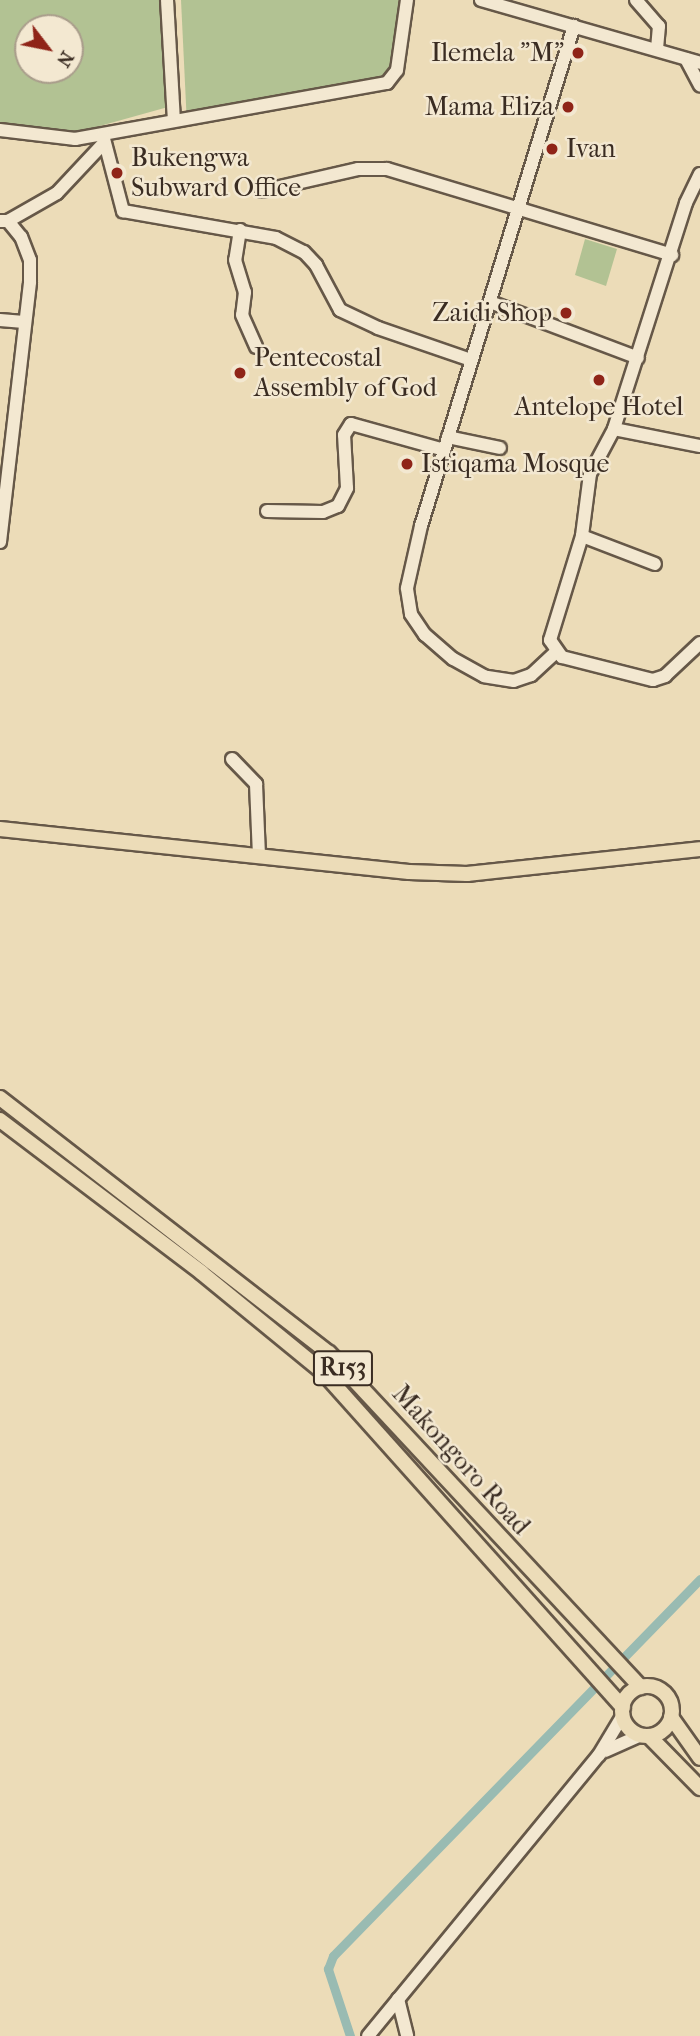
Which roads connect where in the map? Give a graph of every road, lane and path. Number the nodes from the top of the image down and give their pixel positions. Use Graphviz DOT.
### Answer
graph roads {
  1 [pos="167,0"];
  2 [pos="407,0"];
  3 [pos="481,0"];
  4 [pos="636,0"];
  5 [pos="574,26"];
  6 [pos="657,49"];
  7 [pos="686,59"];
  8 [pos="700,63"];
  9 [pos="700,85"];
  10 [pos="174,120"];
  11 [pos="0,130"];
  12 [pos="104,139"];
  13 [pos="700,174"];
  14 [pos="262,191"];
  15 [pos="517,206"];
  16 [pos="4,221"];
  17 [pos="240,230"];
  18 [pos="672,255"];
  19 [pos="490,302"];
  20 [pos="0,320"];
  21 [pos="24,322"];
  22 [pos="256,347"];
  23 [pos="638,358"];
  24 [pos="471,360"];
  25 [pos="614,429"];
  26 [pos="448,437"];
  27 [pos="700,446"];
  28 [pos="500,448"];
  29 [pos="444,450"];
  30 [pos="267,511"];
  31 [pos="0,533"];
  32 [pos="582,537"];
  33 [pos="0,542"];
  34 [pos="654,564"];
  35 [pos="700,643"];
  36 [pos="556,652"];
  37 [pos="232,759"];
  38 [pos="0,829"];
  39 [pos="700,849"];
  40 [pos="259,857"];
  41 [pos="0,1098"];
  42 [pos="0,1120"];
  43 [pos="641,1687"];
  44 [pos="623,1711"];
  45 [pos="671,1717"];
  46 [pos="645,1736"];
  47 [pos="599,1755"];
  48 [pos="700,1758"];
  49 [pos="700,1788"];
  50 [pos="398,1999"];
  51 [pos="378,2023"];
  52 [pos="406,2033"];
  53 [pos="368,2036"];
  1 -- 10 [label="street"];
  2 -- 10 [label="street"];
  3 -- 5 [label="street"];
  4 -- 6 [label="street"];
  5 -- 6 [label="street"];
  5 -- 15 [label="street"];
  6 -- 7 [label="street"];
  7 -- 8 [label="street"];
  7 -- 9 [label="street"];
  10 -- 12 [label="street"];
  11 -- 12 [label="street"];
  12 -- 16 [label="street"];
  12 -- 17 [label="street"];
  13 -- 18 [label="street"];
  14 -- 15 [label="street"];
  15 -- 18 [label="street"];
  15 -- 19 [label="street"];
  16 -- 21 [label="street"];
  17 -- 22 [label="street"];
  17 -- 24 [label="street"];
  18 -- 23 [label="street"];
  19 -- 23 [label="street"];
  19 -- 24 [label="street"];
  20 -- 21 [label="street"];
  21 -- 31 [label="street"];
  23 -- 25 [label="street"];
  24 -- 26 [label="street"];
  25 -- 27 [label="street"];
  25 -- 32 [label="street"];
  26 -- 28 [label="street"];
  26 -- 29 [label="street"];
  29 -- 30 [label="street"];
  29 -- 36 [label="street"];
  31 -- 33 [label="street"];
  32 -- 34 [label="street"];
  32 -- 36 [label="street"];
  35 -- 36 [label="street"];
  37 -- 40 [label="street"];
  38 -- 40 [label="main road"];
  39 -- 40 [label="main road"];
  41 -- 43 [label="main road, Makongoro Road / R153"];
  42 -- 44 [label="main road, Makongoro Road / R153"];
  43 -- 44 [label="main road"];
  43 -- 45 [label="main road, Makongoro Road / R153"];
  44 -- 46 [label="main road, Makongoro Road / R153"];
  44 -- 47 [label="street"];
  45 -- 46 [label="main road"];
  45 -- 48 [label="main road, Makongoro Road / R153"];
  46 -- 47 [label="street"];
  46 -- 49 [label="main road, Makongoro Road / R153"];
  47 -- 50 [label="street"];
  50 -- 51 [label="street"];
  50 -- 52 [label="street"];
  51 -- 52 [label="street"];
  51 -- 53 [label="street"];
}
